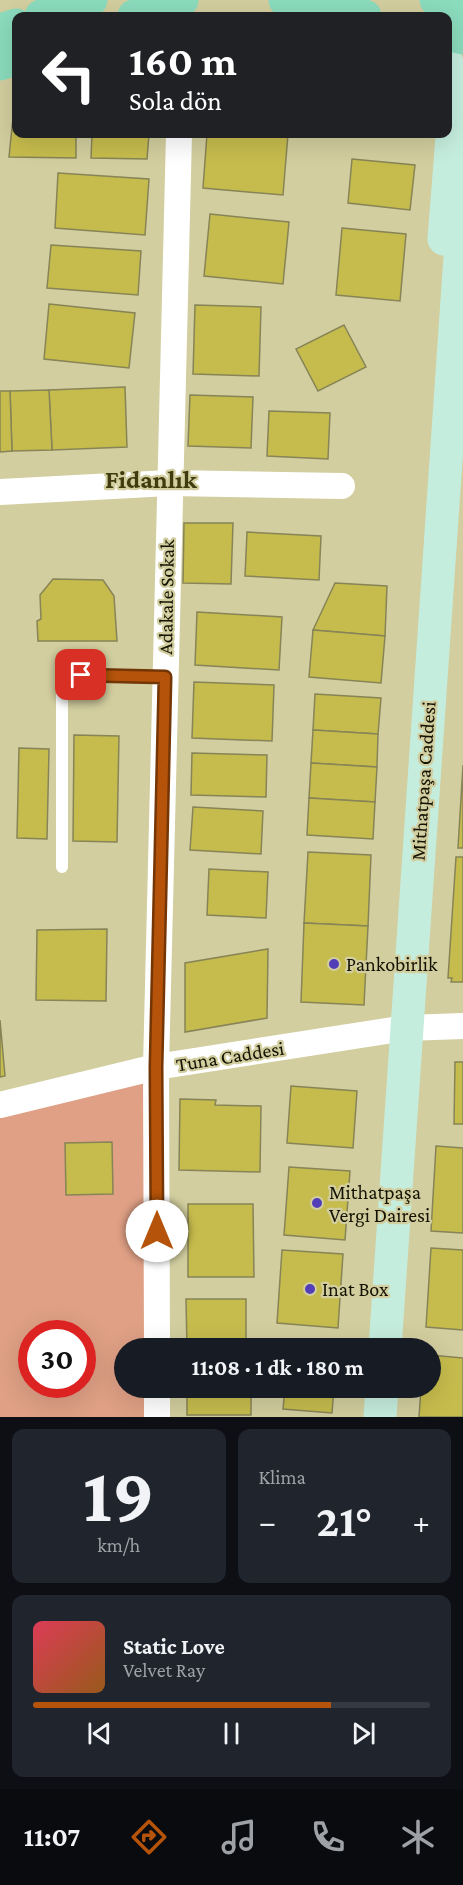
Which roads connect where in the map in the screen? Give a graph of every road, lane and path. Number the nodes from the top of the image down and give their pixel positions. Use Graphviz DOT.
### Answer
graph roads {
  1 [pos="91,0"];
  2 [pos="285,0"];
  3 [pos="436,0"];
  4 [pos="463,6"];
  5 [pos="54,12"];
  6 [pos="345,12"];
  7 [pos="452,76"];
  8 [pos="179,138"];
  9 [pos="463,213"];
  10 [pos="457,284"];
  11 [pos="169,483"];
  12 [pos="342,486"];
  13 [pos="0,492"];
  14 [pos="165,677"];
  15 [pos="62,867"];
  16 [pos="463,1026"];
  17 [pos="406,1028"];
  18 [pos="156,1067"];
  19 [pos="0,1105"];
  20 [pos="157,1338"];
  21 [pos="386,1338"];
  22 [pos="157,1398"];
  23 [pos="381,1398"];
  24 [pos="157,1417"];
  25 [pos="380,1417"];
  1 -- 5 [label="main road"];
  2 -- 6 [label="main road"];
  3 -- 4 [label="main road"];
  7 -- 10 [label="main road"];
  8 -- 11 [label="street, Adakale Sokak"];
  9 -- 10 [label="main road, Mithatpaşa Caddesi"];
  10 -- 17 [label="main road, Mithatpaşa Caddesi"];
  11 -- 12 [label="street"];
  11 -- 13 [label="street"];
  11 -- 14 [label="street, Adakale Sokak"];
  14 -- 15 [label="lane"];
  14 -- 18 [label="street, Adakale Sokak"];
  16 -- 17 [label="street, Tuna Caddesi"];
  17 -- 18 [label="street, Tuna Caddesi"];
  17 -- 21 [label="main road, Mithatpaşa Caddesi"];
  18 -- 19 [label="street, Tuna Caddesi"];
  18 -- 20 [label="street, Adakale Sokak"];
  22 -- 24 [label="street"];
  23 -- 25 [label="main road"];
}
